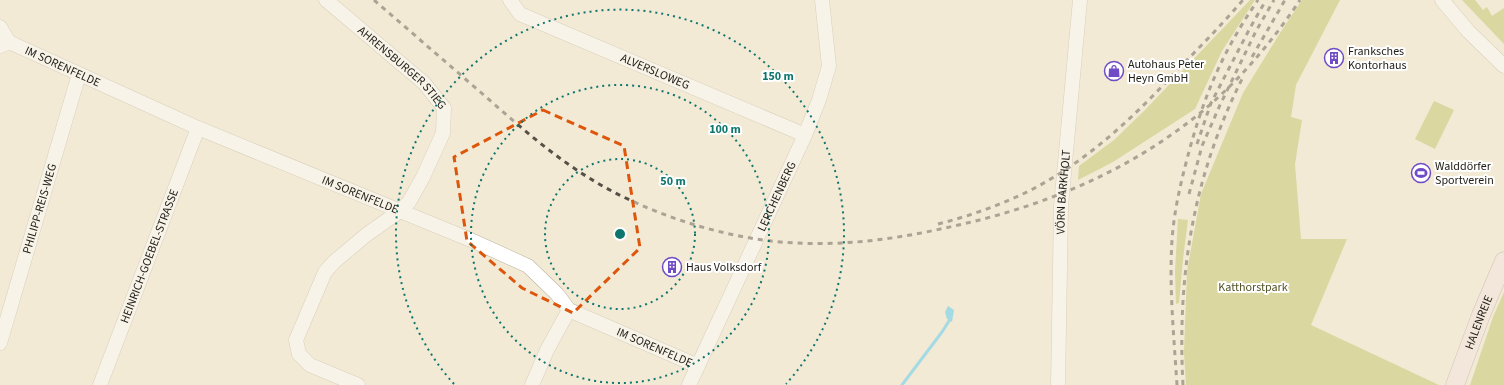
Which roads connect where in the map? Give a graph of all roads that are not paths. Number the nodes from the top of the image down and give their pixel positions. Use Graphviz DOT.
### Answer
graph roads {
  1 [pos="326,0"];
  2 [pos="510,0"];
  3 [pos="822,0"];
  4 [pos="1080,0"];
  5 [pos="1442,0"];
  6 [pos="0,27"];
  7 [pos="4,44"];
  8 [pos="1502,62"];
  9 [pos="79,74"];
  10 [pos="198,128"];
  11 [pos="805,135"];
  12 [pos="400,211"];
  13 [pos="1504,261"];
  14 [pos="569,310"];
  15 [pos="0,343"];
  16 [pos="698,366"];
  17 [pos="100,385"];
  18 [pos="358,385"];
  19 [pos="532,385"];
  20 [pos="689,385"];
  21 [pos="1058,385"];
  22 [pos="1455,385"];
  1 -- 12 [label="street, AHRENSBURGER STIEG"];
  2 -- 11 [label="street, ALVERSLOWEG"];
  3 -- 11 [label="street, LERCHENBERG"];
  4 -- 21 [label="street, VÖRN BARKHOLT"];
  5 -- 8 [label="street"];
  6 -- 7 [label="street"];
  7 -- 9 [label="street, IM SORENFELDE"];
  9 -- 10 [label="street, IM SORENFELDE"];
  9 -- 15 [label="street, PHILIPP-REIS-WEG"];
  10 -- 12 [label="street, IM SORENFELDE"];
  10 -- 17 [label="street, HEINRICH-GOEBEL-STRASSE"];
  11 -- 16 [label="street, LERCHENBERG"];
  12 -- 14 [label="street, IM SORENFELDE"];
  12 -- 18 [label="street, AHRENSBURGER STIEG"];
  13 -- 22 [label="main road, HALENREIE"];
  14 -- 16 [label="street, IM SORENFELDE"];
  14 -- 19 [label="street"];
  16 -- 20 [label="street, LERCHENBERG"];
}
